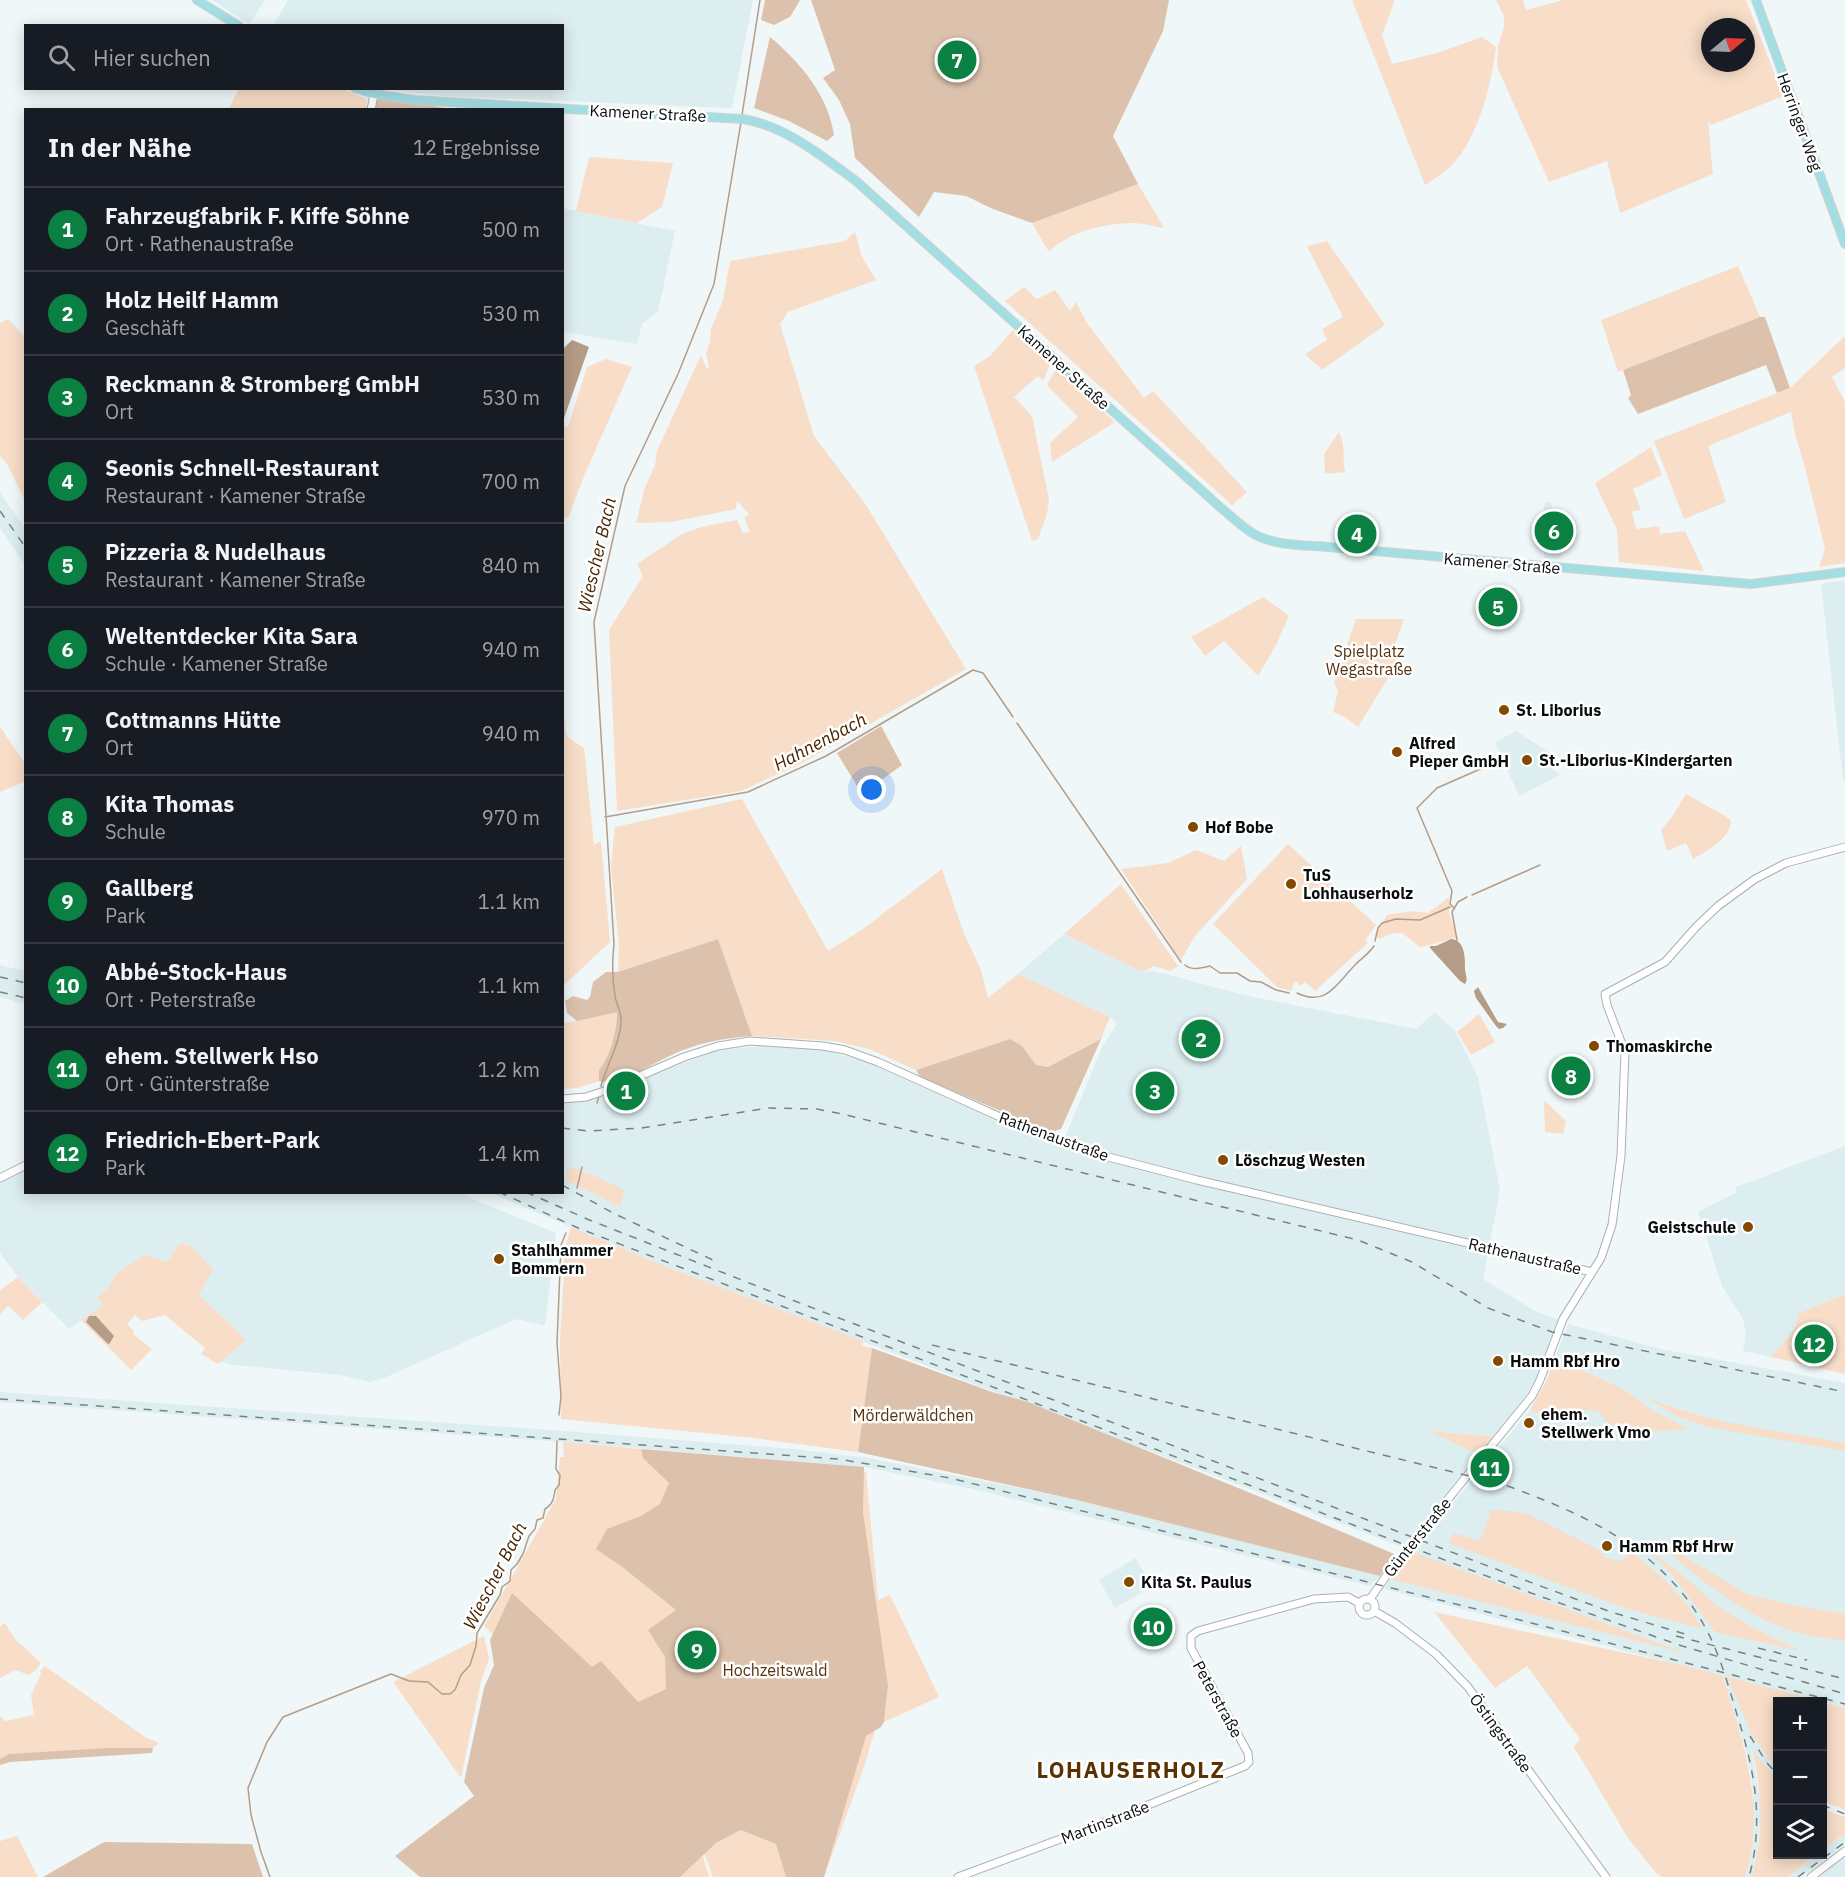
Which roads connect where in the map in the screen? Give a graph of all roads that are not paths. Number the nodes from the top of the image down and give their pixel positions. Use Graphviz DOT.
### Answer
graph roads {
  1 [pos="197,0"];
  2 [pos="1756,0"];
  3 [pos="236,24"];
  4 [pos="361,90"];
  5 [pos="374,94"];
  6 [pos="371,108"];
  7 [pos="549,108"];
  8 [pos="564,109"];
  9 [pos="1845,244"];
  10 [pos="1845,567"];
  11 [pos="1845,572"];
  12 [pos="1796,579"];
  13 [pos="1845,847"];
  14 [pos="564,1099"];
  15 [pos="24,1166"];
  16 [pos="0,1178"];
  17 [pos="1593,1272"];
  18 [pos="1370,1599"];
  19 [pos="1359,1603"];
  20 [pos="1374,1611"];
  21 [pos="1250,1762"];
  22 [pos="1845,1851"];
  23 [pos="958,1877"];
  24 [pos="1606,1877"];
  25 [pos="1811,1877"];
  1 -- 3 [label="main road"];
  2 -- 9 [label="main road, Herringer Weg"];
  4 -- 5 [label="main road, Kamener Straße"];
  5 -- 6 [label="street"];
  5 -- 7 [label="main road, Kamener Straße"];
  8 -- 12 [label="main road, Kamener Straße"];
  10 -- 12 [label="main road, Kamener Straße"];
  11 -- 12 [label="main road, Kamener Straße"];
  13 -- 17 [label="street, Günterstraße"];
  14 -- 17 [label="street, Rathenaustraße"];
  15 -- 16 [label="street"];
  17 -- 18 [label="street, Günterstraße"];
  18 -- 19 [label="street"];
  18 -- 20 [label="street"];
  19 -- 20 [label="street"];
  19 -- 21 [label="street, Peterstraße"];
  20 -- 24 [label="street, Östingstraße"];
  21 -- 23 [label="street, Martinstraße"];
  22 -- 25 [label="street"];
}
